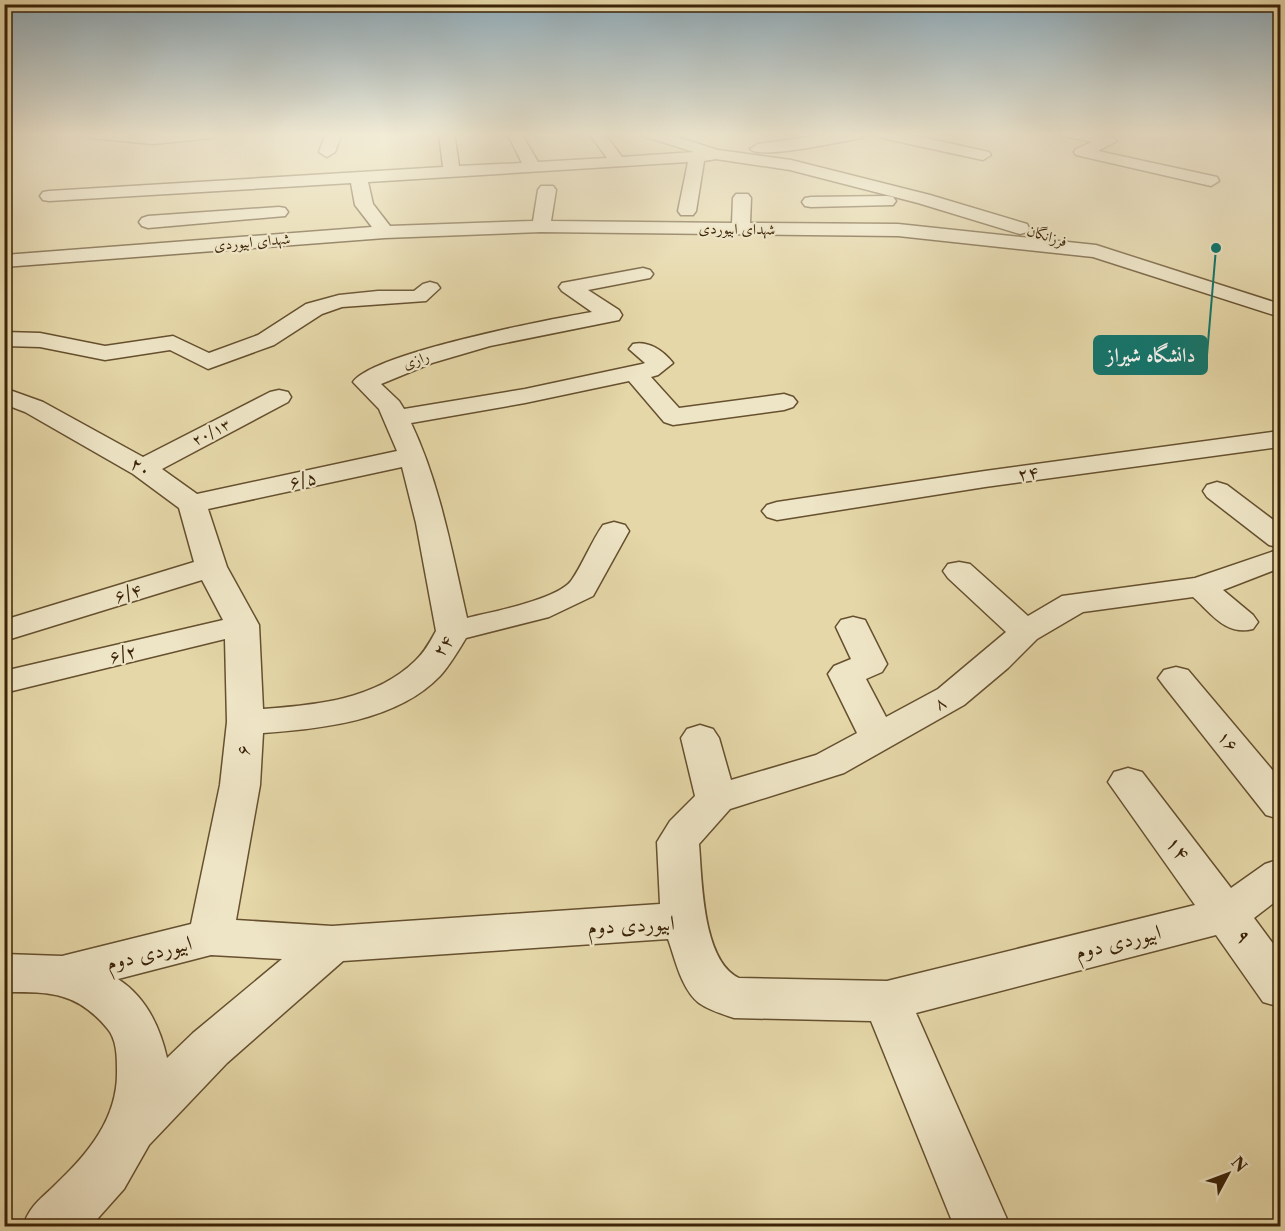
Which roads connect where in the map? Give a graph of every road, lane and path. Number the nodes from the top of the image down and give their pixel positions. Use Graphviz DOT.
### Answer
graph roads {
  1 [pos="131,190"];
  2 [pos="237,190"];
  3 [pos="361,190"];
  4 [pos="547,190"];
  5 [pos="691,190"];
  6 [pos="890,190"];
  7 [pos="122,191"];
  8 [pos="50,196"];
  9 [pos="742,198"];
  10 [pos="931,201"];
  11 [pos="811,202"];
  12 [pos="687,211"];
  13 [pos="279,212"];
  14 [pos="234,216"];
  15 [pos="148,222"];
  16 [pos="541,226"];
  17 [pos="741,229"];
  18 [pos="385,232"];
  19 [pos="233,244"];
  20 [pos="1096,251"];
  21 [pos="4,261"];
  22 [pos="643,274"];
  23 [pos="430,288"];
  24 [pos="1281,311"];
  25 [pos="4,339"];
  26 [pos="641,349"];
  27 [pos="635,373"];
  28 [pos="507,378"];
  29 [pos="525,396"];
  30 [pos="279,397"];
  31 [pos="16,400"];
  32 [pos="784,402"];
  33 [pos="396,418"];
  34 [pos="1281,439"];
  35 [pos="413,456"];
  36 [pos="143,468"];
  37 [pos="1217,490"];
  38 [pos="192,504"];
  39 [pos="777,511"];
  40 [pos="614,531"];
  41 [pos="1281,539"];
  42 [pos="1281,558"];
  43 [pos="211,567"];
  44 [pos="959,571"];
  45 [pos="1200,587"];
  46 [pos="1241,622"];
  47 [pos="242,625"];
  48 [pos="853,627"];
  49 [pos="4,631"];
  50 [pos="453,631"];
  51 [pos="1024,632"];
  52 [pos="1176,678"];
  53 [pos="4,682"];
  54 [pos="245,722"];
  55 [pos="877,736"];
  56 [pos="700,738"];
  57 [pos="1128,782"];
  58 [pos="716,799"];
  59 [pos="1281,804"];
  60 [pos="1281,875"];
  61 [pos="1228,914"];
  62 [pos="683,920"];
  63 [pos="211,937"];
  64 [pos="332,944"];
  65 [pos="4,974"];
  66 [pos="63,975"];
  67 [pos="1281,988"];
  68 [pos="887,1001"];
  69 [pos="129,1130"];
  70 [pos="75,1218"];
  71 [pos="982,1227"];
  1 -- 7 [label="street"];
  2 -- 14 [label="street"];
  3 -- 18 [label="street"];
  4 -- 16 [label="street"];
  5 -- 12 [label="street"];
  6 -- 10 [label="street, فرزانگان"];
  7 -- 8 [label="street"];
  9 -- 17 [label="street"];
  10 -- 11 [label="street"];
  10 -- 20 [label="street, فرزانگان"];
  13 -- 14 [label="street"];
  14 -- 15 [label="street"];
  14 -- 19 [label="street"];
  16 -- 17 [label="street, شهدای ابیوردی"];
  16 -- 18 [label="street, شهدای ابیوردی"];
  17 -- 20 [label="street, شهدای ابیوردی"];
  18 -- 19 [label="street, شهدای ابیوردی"];
  19 -- 21 [label="street, شهدای ابیوردی"];
  20 -- 24 [label="street, شهدای ابیوردی"];
  22 -- 33 [label="street, رازی"];
  23 -- 25 [label="street"];
  26 -- 27 [label="street"];
  27 -- 29 [label="street"];
  27 -- 32 [label="street"];
  28 -- 29 [label="street"];
  29 -- 33 [label="street"];
  30 -- 36 [label="street, ۲۰/۱۳"];
  31 -- 36 [label="street, ۲۰"];
  33 -- 35 [label="street, رازی"];
  34 -- 39 [label="street, ۲۴"];
  35 -- 38 [label="street, ۶/۵"];
  35 -- 50 [label="street, رازی"];
  36 -- 38 [label="street, ۲۰"];
  37 -- 41 [label="street"];
  38 -- 43 [label="street"];
  40 -- 50 [label="street, ۲۴"];
  42 -- 45 [label="street, ۸"];
  43 -- 47 [label="street, ۶"];
  43 -- 49 [label="street, ۶/۴"];
  44 -- 51 [label="street"];
  45 -- 46 [label="street"];
  45 -- 51 [label="street, ۸"];
  47 -- 53 [label="street, ۶/۲"];
  47 -- 54 [label="street, ۶"];
  48 -- 55 [label="street"];
  50 -- 54 [label="street, ۲۴"];
  51 -- 55 [label="street, ۸"];
  52 -- 59 [label="street, ۱۶"];
  54 -- 63 [label="street, ۶"];
  55 -- 58 [label="street, ۸"];
  56 -- 58 [label="street"];
  57 -- 61 [label="street, ۱۴"];
  58 -- 62 [label="street"];
  60 -- 61 [label="street, ابیوردی دوم"];
  61 -- 67 [label="street, ۹"];
  61 -- 68 [label="street, ابیوردی دوم"];
  62 -- 64 [label="street, ابیوردی دوم"];
  62 -- 68 [label="street, ابیوردی دوم"];
  63 -- 64 [label="street, ابیوردی دوم"];
  63 -- 66 [label="street, ابیوردی دوم"];
  64 -- 69 [label="street"];
  65 -- 66 [label="street"];
  66 -- 69 [label="street"];
  68 -- 71 [label="street"];
  69 -- 70 [label="street"];
}
